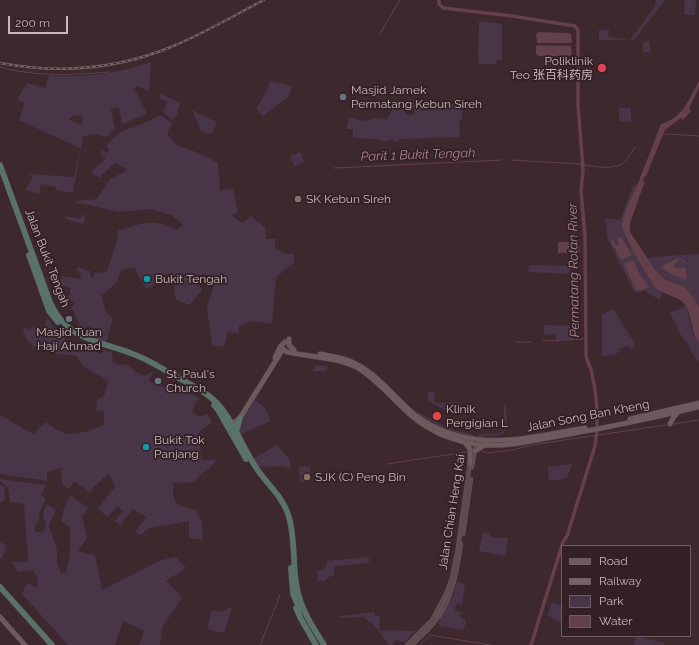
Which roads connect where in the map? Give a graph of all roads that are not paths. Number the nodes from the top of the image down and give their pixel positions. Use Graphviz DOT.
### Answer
graph roads {
  1 [pos="0,164"];
  2 [pos="0,174"];
  3 [pos="36,296"];
  4 [pos="44,297"];
  5 [pos="294,352"];
  6 [pos="276,358"];
  7 [pos="699,403"];
  8 [pos="699,407"];
  9 [pos="678,412"];
  10 [pos="227,415"];
  11 [pos="660,416"];
  12 [pos="240,418"];
  13 [pos="230,425"];
  14 [pos="602,427"];
  15 [pos="594,428"];
  16 [pos="236,432"];
  17 [pos="464,442"];
  18 [pos="475,442"];
  19 [pos="485,445"];
  20 [pos="475,451"];
  21 [pos="470,464"];
  22 [pos="453,574"];
  23 [pos="448,577"];
  24 [pos="460,580"];
  25 [pos="454,583"];
  26 [pos="0,587"];
  27 [pos="0,593"];
  28 [pos="297,600"];
  29 [pos="0,617"];
  30 [pos="0,621"];
  31 [pos="317,636"];
  32 [pos="21,645"];
  33 [pos="25,645"];
  34 [pos="47,645"];
  35 [pos="52,645"];
  36 [pos="316,645"];
  37 [pos="320,645"];
  38 [pos="324,645"];
  39 [pos="328,645"];
  40 [pos="407,645"];
  41 [pos="412,645"];
  1 -- 10 [label="highway, Jalan Bukit Tengah"];
  2 -- 4 [label="highway, Jalan Bukit Tengah"];
  3 -- 4 [label="highway"];
  4 -- 13 [label="highway, Jalan Bukit Tengah"];
  5 -- 6 [label="main road"];
  5 -- 6 [label="main road, Jalan Song Ban Kheng"];
  5 -- 6 [label="main road"];
  5 -- 17 [label="main road, Jalan Song Ban Kheng"];
  5 -- 18 [label="main road, Jalan Song Ban Kheng"];
  6 -- 12 [label="main road"];
  7 -- 14 [label="main road, Jalan Song Ban Kheng"];
  8 -- 9 [label="main road, Jalan Song Ban Kheng"];
  9 -- 11 [label="main road, Jalan Song Ban Kheng"];
  9 -- 11 [label="main road"];
  10 -- 12 [label="highway"];
  10 -- 13 [label="highway, Jalan Bukit Tengah"];
  11 -- 14 [label="main road, Jalan Song Ban Kheng"];
  12 -- 13 [label="main road"];
  12 -- 16 [label="highway"];
  13 -- 16 [label="highway, Jalan Bukit Tengah"];
  13 -- 28 [label="highway, Jalan Bukit Tengah"];
  14 -- 15 [label="main road, Jalan Song Ban Kheng"];
  15 -- 18 [label="main road, Jalan Song Ban Kheng"];
  15 -- 19 [label="main road, Jalan Song Ban Kheng"];
  16 -- 28 [label="highway, Jalan Bukit Tengah"];
  17 -- 18 [label="main road, Jalan Song Ban Kheng"];
  17 -- 21 [label="main road"];
  18 -- 19 [label="main road, Jalan Song Ban Kheng"];
  18 -- 20 [label="main road, Jalan Chian Heng Kai"];
  18 -- 21 [label="main road, Jalan Chian Heng Kai"];
  19 -- 20 [label="main road"];
  20 -- 25 [label="main road, Jalan Chian Heng Kai"];
  21 -- 22 [label="main road, Jalan Chian Heng Kai"];
  22 -- 23 [label="main road"];
  22 -- 40 [label="main road, Jalan Chian Heng Kai"];
  24 -- 25 [label="main road"];
  25 -- 41 [label="main road, Jalan Chian Heng Kai"];
  26 -- 35 [label="highway"];
  27 -- 34 [label="highway"];
  28 -- 31 [label="highway, Jalan Bukit Tengah"];
  28 -- 36 [label="highway"];
  28 -- 39 [label="highway"];
  29 -- 33 [label="main road"];
  30 -- 32 [label="main road"];
  31 -- 37 [label="highway, Jalan Bukit Tengah"];
  31 -- 38 [label="highway, Jalan Bukit Tengah"];
}
